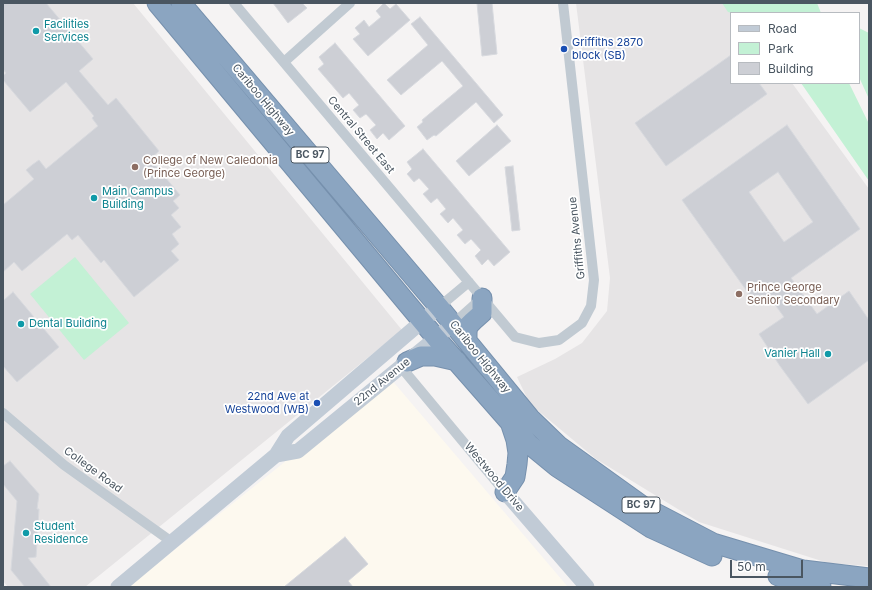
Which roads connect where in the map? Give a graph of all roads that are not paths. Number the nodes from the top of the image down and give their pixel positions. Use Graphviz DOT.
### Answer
graph roads {
  1 [pos="157,3"];
  2 [pos="181,3"];
  3 [pos="234,3"];
  4 [pos="350,3"];
  5 [pos="563,3"];
  6 [pos="284,62"];
  7 [pos="469,282"];
  8 [pos="482,298"];
  9 [pos="439,307"];
  10 [pos="422,321"];
  11 [pos="453,324"];
  12 [pos="436,338"];
  13 [pos="467,340"];
  14 [pos="457,361"];
  15 [pos="404,365"];
  16 [pos="3,413"];
  17 [pos="510,422"];
  18 [pos="276,456"];
  19 [pos="557,467"];
  20 [pos="510,484"];
  21 [pos="172,542"];
  22 [pos="869,578"];
  23 [pos="118,587"];
  24 [pos="587,587"];
  25 [pos="821,587"];
  1 -- 10 [label="highway, Cariboo Highway / BC 97"];
  2 -- 9 [label="highway, Cariboo Highway / BC 97"];
  3 -- 6 [label="street, Central Street East"];
  4 -- 6 [label="street"];
  5 -- 8 [label="street, Griffiths Avenue"];
  6 -- 7 [label="street, Central Street East"];
  7 -- 8 [label="street, Griffiths Avenue"];
  7 -- 9 [label="street, 22nd Avenue"];
  8 -- 11 [label="street, 22nd Avenue"];
  8 -- 13 [label="highway"];
  9 -- 10 [label="street, 22nd Avenue"];
  9 -- 11 [label="highway, Cariboo Highway / BC 97"];
  10 -- 12 [label="highway, Cariboo Highway / BC 97"];
  10 -- 18 [label="street, 22nd Avenue"];
  11 -- 12 [label="street, 22nd Avenue"];
  11 -- 13 [label="highway, Cariboo Highway / BC 97"];
  12 -- 14 [label="highway, Cariboo Highway / BC 97"];
  12 -- 15 [label="street, 22nd Avenue"];
  13 -- 22 [label="highway, Cariboo Highway / BC 97"];
  14 -- 15 [label="highway"];
  14 -- 17 [label="highway, Cariboo Highway / BC 97"];
  15 -- 18 [label="street, 22nd Avenue"];
  15 -- 20 [label="street, Westwood Drive"];
  16 -- 21 [label="street, College Road"];
  17 -- 19 [label="highway, Cariboo Highway / BC 97"];
  17 -- 20 [label="highway"];
  18 -- 21 [label="street, 22nd Avenue"];
  19 -- 20 [label="highway"];
  19 -- 25 [label="highway, Cariboo Highway / BC 97"];
  20 -- 24 [label="street, Westwood Drive"];
  21 -- 23 [label="street, 22nd Avenue"];
}
